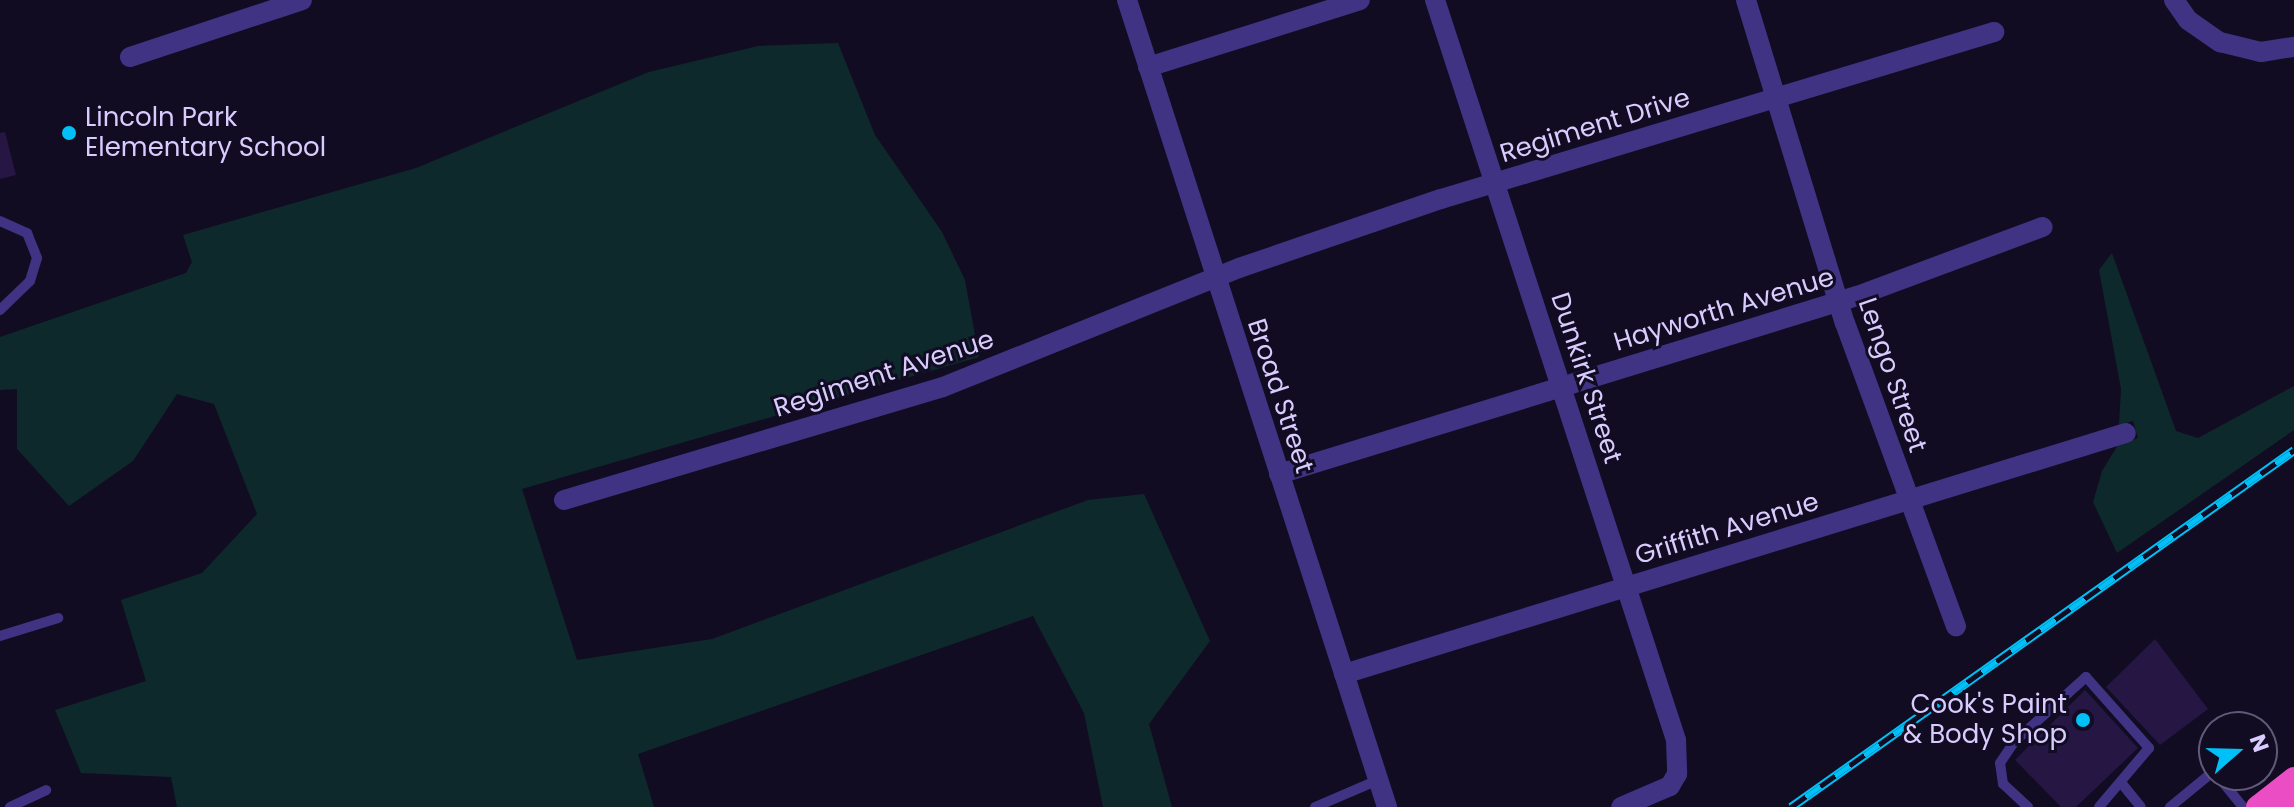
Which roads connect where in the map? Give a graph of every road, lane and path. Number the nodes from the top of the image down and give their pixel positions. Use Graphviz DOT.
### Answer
graph roads {
  1 [pos="302,0"];
  2 [pos="1127,0"];
  3 [pos="1360,0"];
  4 [pos="1435,0"];
  5 [pos="1746,0"];
  6 [pos="2174,0"];
  7 [pos="276,4"];
  8 [pos="1994,32"];
  9 [pos="2294,47"];
  10 [pos="130,57"];
  11 [pos="1148,67"];
  12 [pos="1775,97"];
  13 [pos="1495,184"];
  14 [pos="0,221"];
  15 [pos="2043,227"];
  16 [pos="1214,279"];
  17 [pos="1839,300"];
  18 [pos="0,310"];
  19 [pos="1562,387"];
  20 [pos="2126,433"];
  21 [pos="1279,474"];
  22 [pos="564,500"];
  23 [pos="1909,501"];
  24 [pos="1625,588"];
  25 [pos="58,618"];
  26 [pos="1956,626"];
  27 [pos="0,636"];
  28 [pos="1344,674"];
  29 [pos="2294,778"];
  30 [pos="1378,780"];
  31 [pos="2123,785"];
  32 [pos="2198,786"];
  33 [pos="46,790"];
  34 [pos="2230,791"];
  35 [pos="2294,801"];
  36 [pos="10,807"];
  37 [pos="1315,807"];
  38 [pos="1387,807"];
  39 [pos="1621,807"];
  40 [pos="2028,807"];
  41 [pos="2099,807"];
  42 [pos="2141,807"];
  43 [pos="2170,807"];
  44 [pos="2243,807"];
  45 [pos="2257,807"];
  46 [pos="2286,807"];
  1 -- 7 [label="street"];
  2 -- 11 [label="street, Broad Street"];
  3 -- 11 [label="street"];
  4 -- 13 [label="street, Dunkirk Street"];
  5 -- 12 [label="street, Lengo Street"];
  6 -- 9 [label="street"];
  7 -- 10 [label="street"];
  8 -- 12 [label="street, Regiment Drive"];
  11 -- 16 [label="street, Broad Street"];
  12 -- 13 [label="street, Regiment Drive"];
  12 -- 17 [label="street, Lengo Street"];
  13 -- 16 [label="street, Regiment Drive"];
  13 -- 19 [label="street, Dunkirk Street"];
  14 -- 18 [label="lane"];
  15 -- 17 [label="street, Hayworth Avenue"];
  16 -- 21 [label="street, Broad Street"];
  16 -- 22 [label="street, Regiment Avenue"];
  17 -- 19 [label="street, Hayworth Avenue"];
  17 -- 23 [label="street, Lengo Street"];
  19 -- 21 [label="street, Hayworth Avenue"];
  19 -- 24 [label="street, Dunkirk Street"];
  20 -- 23 [label="street, Griffith Avenue"];
  21 -- 28 [label="street, Broad Street"];
  23 -- 24 [label="street, Griffith Avenue"];
  23 -- 26 [label="street, Lengo Street"];
  24 -- 28 [label="street, Griffith Avenue"];
  24 -- 39 [label="street, Dunkirk Street"];
  25 -- 27 [label="lane"];
  28 -- 30 [label="street, Broad Street"];
  29 -- 45 [label="highway"];
  30 -- 37 [label="lane"];
  30 -- 38 [label="street, Broad Street"];
  31 -- 40 [label="lane"];
  31 -- 41 [label="lane"];
  31 -- 42 [label="lane"];
  32 -- 43 [label="lane"];
  33 -- 36 [label="lane"];
  34 -- 44 [label="lane"];
  35 -- 46 [label="highway"];
}
